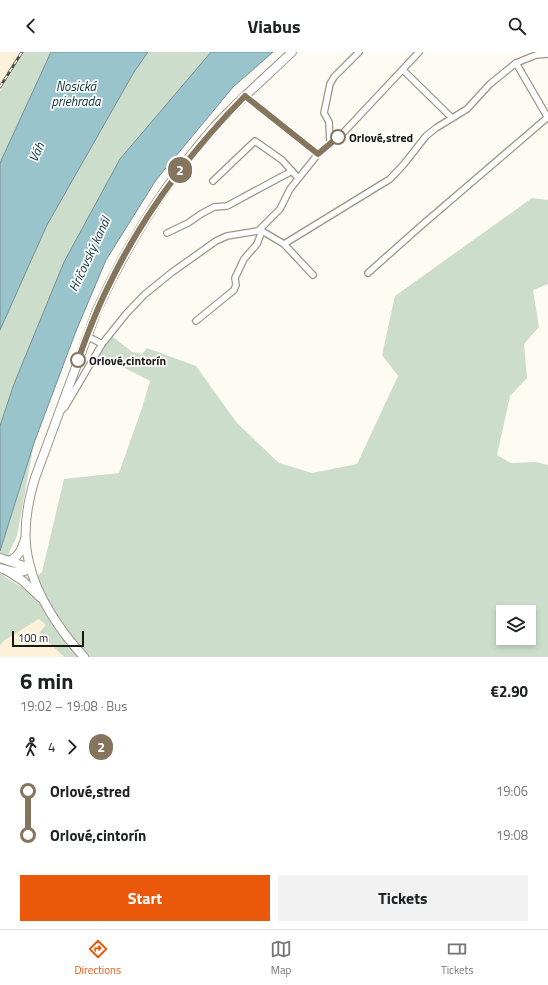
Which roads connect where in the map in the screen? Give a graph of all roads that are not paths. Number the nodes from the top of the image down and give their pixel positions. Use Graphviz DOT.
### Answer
graph roads {
  1 [pos="292,52"];
  2 [pos="359,52"];
  3 [pos="419,52"];
  4 [pos="548,54"];
  5 [pos="516,63"];
  6 [pos="403,70"];
  7 [pos="245,96"];
  8 [pos="548,117"];
  9 [pos="452,118"];
  10 [pos="330,143"];
  11 [pos="318,154"];
  12 [pos="292,171"];
  13 [pos="298,178"];
  14 [pos="213,181"];
  15 [pos="260,231"];
  16 [pos="167,233"];
  17 [pos="284,244"];
  18 [pos="368,273"];
  19 [pos="313,275"];
  20 [pos="196,321"];
  21 [pos="87,336"];
  22 [pos="102,344"];
  23 [pos="58,412"];
  24 [pos="26,536"];
  25 [pos="4,559"];
  26 [pos="30,568"];
  27 [pos="2,569"];
  28 [pos="44,600"];
  29 [pos="84,657"];
  1 -- 7 [label="main road"];
  2 -- 10 [label="street"];
  3 -- 6 [label="street"];
  4 -- 5 [label="street"];
  5 -- 8 [label="street"];
  5 -- 9 [label="street"];
  6 -- 9 [label="street"];
  6 -- 10 [label="street"];
  7 -- 11 [label="street"];
  7 -- 21 [label="main road"];
  8 -- 18 [label="street"];
  9 -- 17 [label="street"];
  10 -- 11 [label="street"];
  11 -- 13 [label="street"];
  12 -- 13 [label="street"];
  12 -- 14 [label="street"];
  12 -- 16 [label="street"];
  13 -- 15 [label="street"];
  15 -- 17 [label="street"];
  15 -- 20 [label="street"];
  15 -- 22 [label="street"];
  17 -- 19 [label="street"];
  21 -- 22 [label="street"];
  21 -- 23 [label="main road"];
  22 -- 23 [label="street"];
  23 -- 24 [label="main road"];
  24 -- 25 [label="main road"];
  24 -- 26 [label="main road"];
  25 -- 26 [label="main road"];
  26 -- 27 [label="main road"];
  26 -- 28 [label="main road"];
  27 -- 28 [label="main road"];
  28 -- 29 [label="main road"];
}
